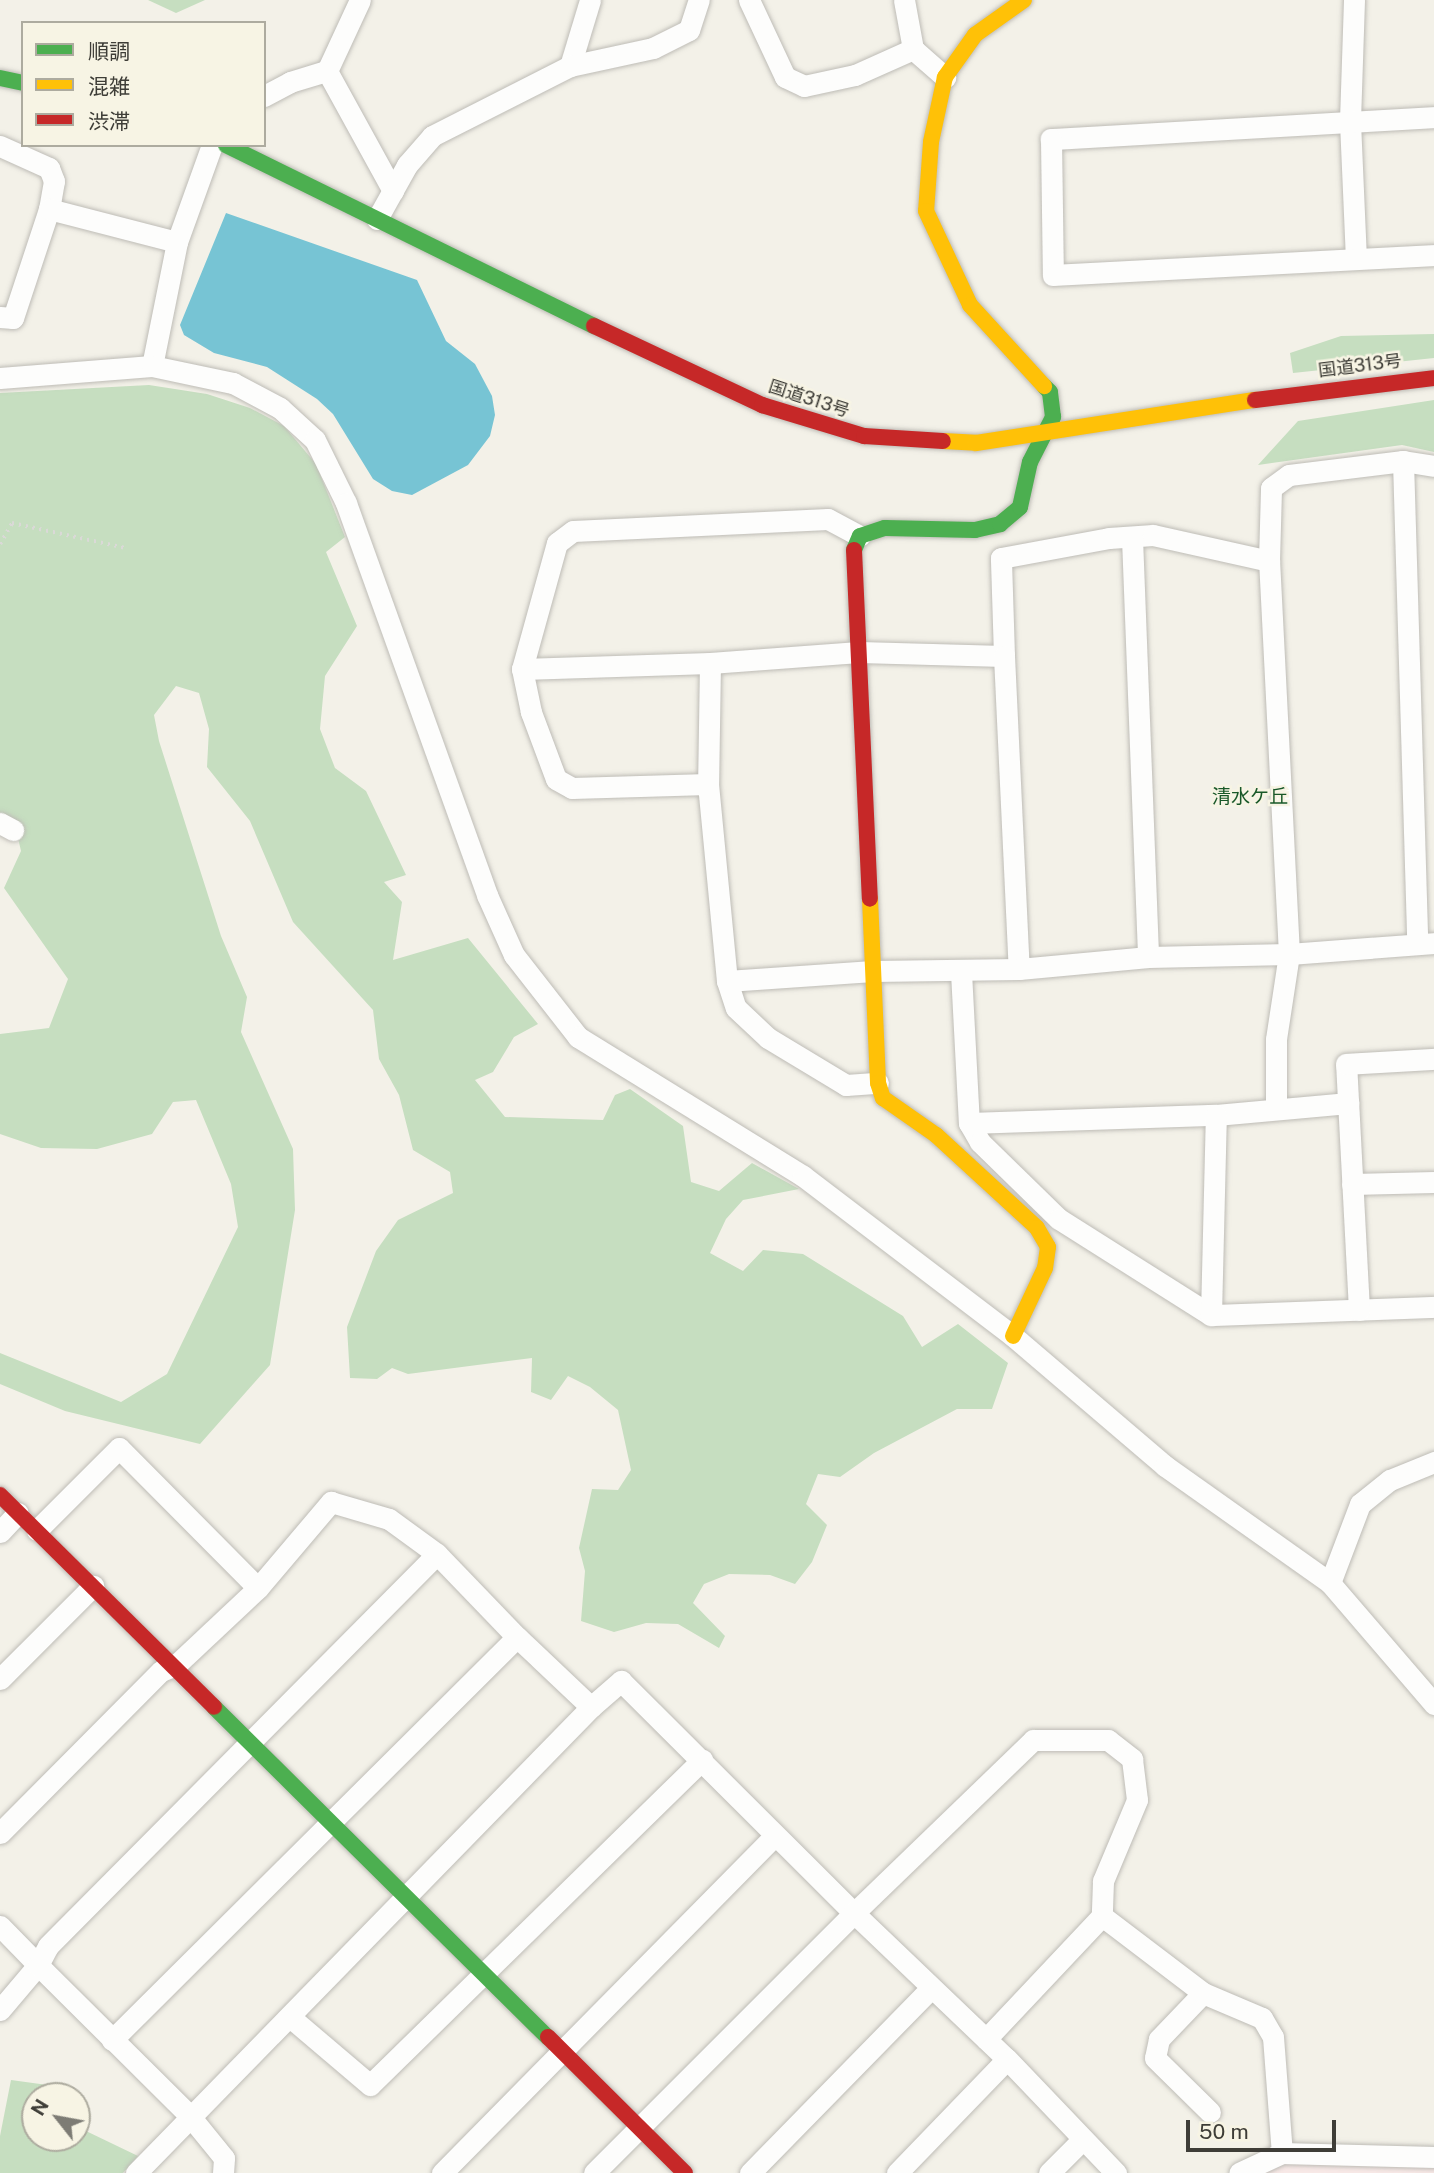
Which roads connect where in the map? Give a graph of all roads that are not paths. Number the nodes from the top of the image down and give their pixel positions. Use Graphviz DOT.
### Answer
graph roads {
  1 [pos="360,0"];
  2 [pos="590,0"];
  3 [pos="699,0"];
  4 [pos="749,0"];
  5 [pos="904,0"];
  6 [pos="1354,0"];
  7 [pos="1016,1"];
  8 [pos="913,49"];
  9 [pos="570,66"];
  10 [pos="327,71"];
  11 [pos="945,77"];
  12 [pos="0,78"];
  13 [pos="21,83"];
  14 [pos="266,95"];
  15 [pos="1434,117"];
  16 [pos="1350,122"];
  17 [pos="0,146"];
  18 [pos="211,147"];
  19 [pos="230,147"];
  20 [pos="393,191"];
  21 [pos="49,209"];
  22 [pos="377,219"];
  23 [pos="177,242"];
  24 [pos="1434,255"];
  25 [pos="1356,258"];
  26 [pos="0,317"];
  27 [pos="152,366"];
  28 [pos="0,378"];
  29 [pos="1434,378"];
  30 [pos="1044,435"];
  31 [pos="1403,461"];
  32 [pos="1434,466"];
  33 [pos="860,536"];
  34 [pos="1132,538"];
  35 [pos="1269,561"];
  36 [pos="859,652"];
  37 [pos="1004,656"];
  38 [pos="710,663"];
  39 [pos="522,670"];
  40 [pos="708,784"];
  41 [pos="1426,943"];
  42 [pos="1289,954"];
  43 [pos="1148,957"];
  44 [pos="1019,969"];
  45 [pos="873,971"];
  46 [pos="961,972"];
  47 [pos="727,981"];
  48 [pos="1434,1059"];
  49 [pos="878,1083"];
  50 [pos="1348,1103"];
  51 [pos="1276,1107"];
  52 [pos="1216,1115"];
  53 [pos="969,1123"];
  54 [pos="1434,1182"];
  55 [pos="1352,1184"];
  56 [pos="1434,1307"];
  57 [pos="1359,1310"];
  58 [pos="1211,1315"];
  59 [pos="1013,1336"];
  60 [pos="1434,1462"];
  61 [pos="0,1494"];
  62 [pos="18,1513"];
  63 [pos="37,1530"];
  64 [pos="0,1532"];
  65 [pos="437,1554"];
  66 [pos="1331,1583"];
  67 [pos="93,1586"];
  68 [pos="258,1588"];
  69 [pos="517,1637"];
  70 [pos="176,1665"];
  71 [pos="0,1679"];
  72 [pos="1434,1704"];
  73 [pos="591,1707"];
  74 [pos="252,1742"];
  75 [pos="702,1760"];
  76 [pos="329,1821"];
  77 [pos="0,1833"];
  78 [pos="775,1835"];
  79 [pos="406,1896"];
  80 [pos="854,1913"];
  81 [pos="1102,1916"];
  82 [pos="0,1926"];
  83 [pos="38,1965"];
  84 [pos="487,1975"];
  85 [pos="931,1988"];
  86 [pos="1203,1993"];
  87 [pos="0,2010"];
  88 [pos="290,2017"];
  89 [pos="986,2039"];
  90 [pos="112,2040"];
  91 [pos="563,2050"];
  92 [pos="1007,2059"];
  93 [pos="1210,2112"];
  94 [pos="189,2115"];
  95 [pos="640,2128"];
  96 [pos="1082,2140"];
  97 [pos="1282,2153"];
  98 [pos="1434,2158"];
  99 [pos="136,2173"];
  100 [pos="223,2173"];
  101 [pos="442,2173"];
  102 [pos="594,2173"];
  103 [pos="685,2173"];
  104 [pos="750,2173"];
  105 [pos="897,2173"];
  106 [pos="1049,2173"];
  107 [pos="1116,2173"];
  108 [pos="1239,2173"];
  1 -- 10 [label="street"];
  2 -- 9 [label="street"];
  3 -- 9 [label="street"];
  4 -- 8 [label="street"];
  5 -- 8 [label="street"];
  6 -- 16 [label="street"];
  7 -- 11 [label="main road"];
  8 -- 11 [label="street"];
  9 -- 20 [label="street"];
  10 -- 14 [label="street"];
  10 -- 20 [label="street"];
  11 -- 30 [label="main road"];
  12 -- 13 [label="main road"];
  15 -- 16 [label="street"];
  16 -- 25 [label="street"];
  16 -- 25 [label="street"];
  17 -- 21 [label="street"];
  18 -- 23 [label="street"];
  19 -- 22 [label="main road, 国道313号"];
  20 -- 22 [label="street"];
  21 -- 23 [label="street"];
  21 -- 26 [label="street"];
  22 -- 30 [label="main road, 国道313号"];
  23 -- 27 [label="street"];
  24 -- 25 [label="street"];
  27 -- 28 [label="street"];
  27 -- 59 [label="street"];
  29 -- 30 [label="main road, 国道313号"];
  30 -- 33 [label="main road"];
  31 -- 32 [label="street"];
  31 -- 35 [label="street"];
  31 -- 41 [label="street"];
  33 -- 36 [label="main road"];
  33 -- 39 [label="street"];
  34 -- 35 [label="street"];
  34 -- 37 [label="street"];
  34 -- 43 [label="street"];
  35 -- 42 [label="street"];
  36 -- 37 [label="street"];
  36 -- 38 [label="street"];
  36 -- 45 [label="main road"];
  37 -- 44 [label="street"];
  38 -- 39 [label="street"];
  38 -- 40 [label="street"];
  39 -- 40 [label="street"];
  40 -- 47 [label="street"];
  41 -- 42 [label="street"];
  42 -- 43 [label="street"];
  42 -- 51 [label="street"];
  43 -- 44 [label="street"];
  44 -- 46 [label="street"];
  45 -- 46 [label="street"];
  45 -- 47 [label="street"];
  45 -- 49 [label="main road"];
  46 -- 53 [label="street"];
  47 -- 49 [label="street"];
  48 -- 50 [label="street"];
  49 -- 59 [label="main road"];
  50 -- 51 [label="street"];
  50 -- 55 [label="street"];
  51 -- 52 [label="street"];
  52 -- 53 [label="street"];
  52 -- 58 [label="street"];
  53 -- 58 [label="street"];
  54 -- 55 [label="street"];
  55 -- 57 [label="street"];
  56 -- 57 [label="street"];
  57 -- 58 [label="street"];
  59 -- 66 [label="street"];
  60 -- 66 [label="street"];
  61 -- 62 [label="main road"];
  62 -- 63 [label="main road"];
  62 -- 64 [label="street"];
  63 -- 67 [label="main road"];
  63 -- 68 [label="street"];
  65 -- 68 [label="street"];
  65 -- 69 [label="street"];
  65 -- 74 [label="street"];
  66 -- 72 [label="street"];
  67 -- 70 [label="main road"];
  67 -- 71 [label="street"];
  68 -- 70 [label="street"];
  69 -- 73 [label="street"];
  69 -- 76 [label="street"];
  70 -- 74 [label="main road"];
  70 -- 77 [label="street"];
  73 -- 75 [label="street"];
  73 -- 79 [label="street"];
  74 -- 76 [label="main road"];
  74 -- 83 [label="street"];
  75 -- 78 [label="street"];
  75 -- 84 [label="street"];
  76 -- 79 [label="main road"];
  76 -- 90 [label="street"];
  78 -- 80 [label="street"];
  78 -- 91 [label="street"];
  79 -- 84 [label="main road"];
  79 -- 88 [label="street"];
  80 -- 81 [label="street"];
  80 -- 85 [label="street"];
  80 -- 95 [label="street"];
  81 -- 86 [label="street"];
  81 -- 89 [label="street"];
  82 -- 83 [label="street"];
  83 -- 87 [label="street"];
  83 -- 90 [label="street"];
  84 -- 88 [label="street"];
  84 -- 91 [label="main road"];
  85 -- 89 [label="street"];
  85 -- 104 [label="street"];
  86 -- 93 [label="street"];
  86 -- 97 [label="street"];
  88 -- 94 [label="street"];
  89 -- 92 [label="street"];
  90 -- 94 [label="street"];
  91 -- 95 [label="main road"];
  91 -- 101 [label="street"];
  92 -- 96 [label="street"];
  92 -- 105 [label="street"];
  94 -- 99 [label="street"];
  94 -- 100 [label="street"];
  95 -- 102 [label="street"];
  95 -- 103 [label="main road"];
  96 -- 106 [label="street"];
  96 -- 107 [label="street"];
  97 -- 98 [label="street"];
  97 -- 108 [label="street"];
}
